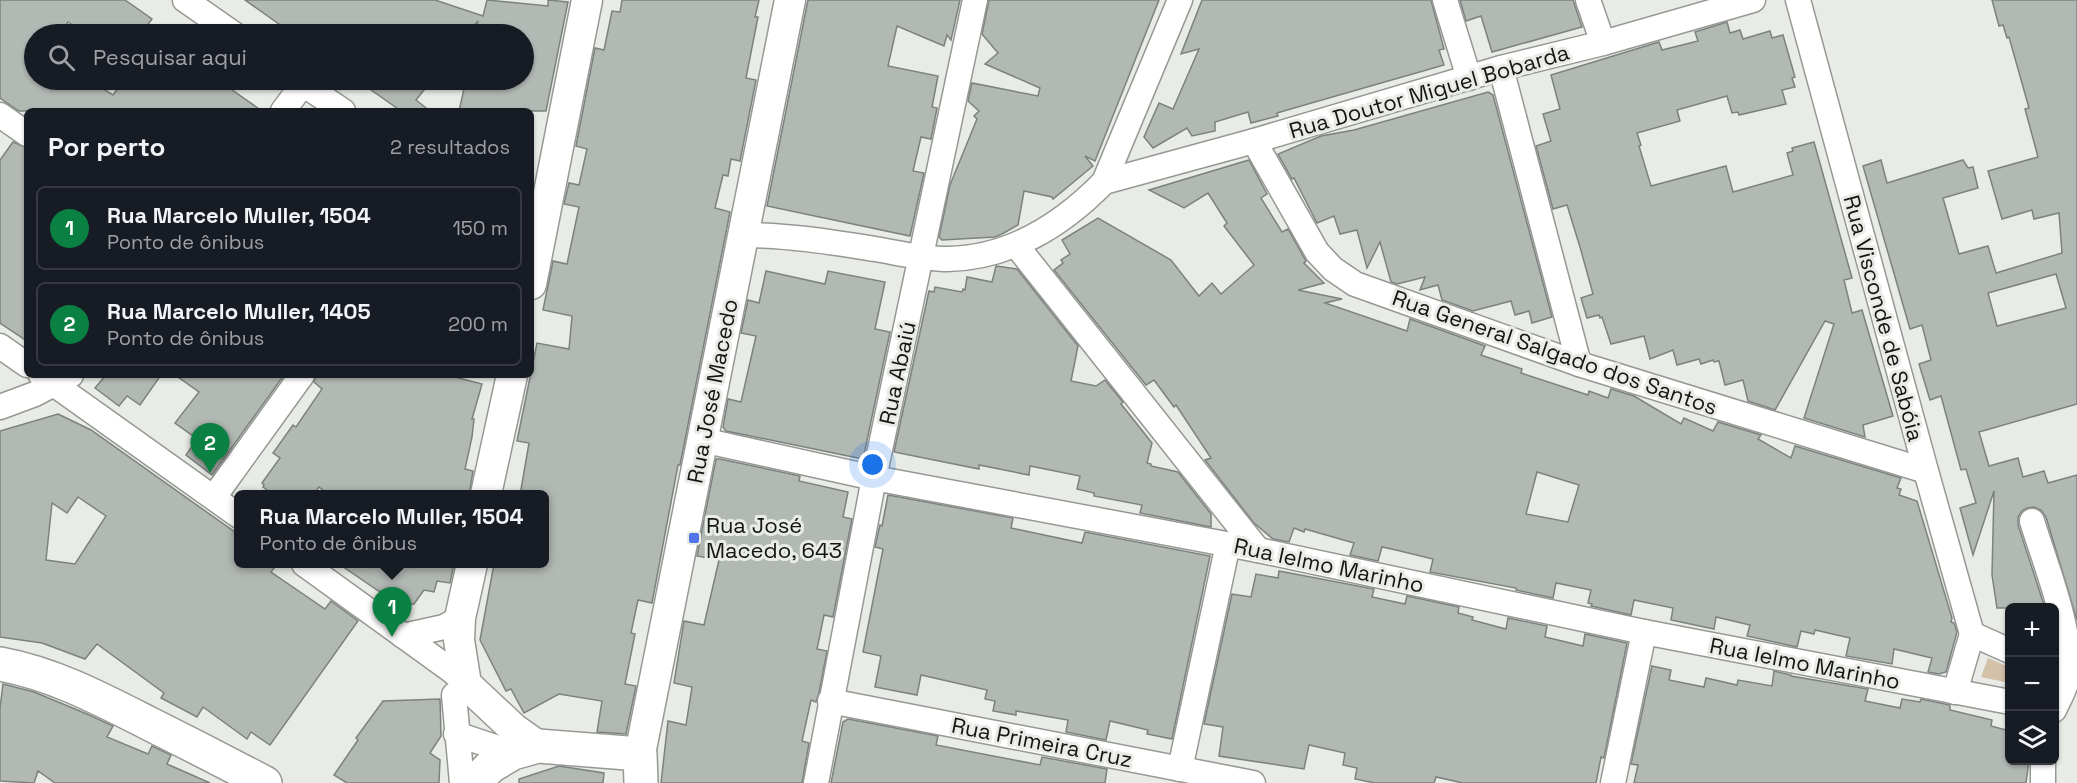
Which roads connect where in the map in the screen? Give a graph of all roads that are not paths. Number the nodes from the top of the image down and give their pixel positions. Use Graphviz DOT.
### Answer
graph roads {
  1 [pos="185,0"];
  2 [pos="587,0"];
  3 [pos="790,0"];
  4 [pos="975,0"];
  5 [pos="1180,0"];
  6 [pos="1445,0"];
  7 [pos="1588,0"];
  8 [pos="1753,0"];
  9 [pos="1798,0"];
  10 [pos="220,24"];
  11 [pos="1603,43"];
  12 [pos="1501,69"];
  13 [pos="1468,78"];
  14 [pos="295,90"];
  15 [pos="312,90"];
  16 [pos="285,108"];
  17 [pos="339,108"];
  18 [pos="0,115"];
  19 [pos="24,132"];
  20 [pos="1254,141"];
  21 [pos="1104,182"];
  22 [pos="743,235"];
  23 [pos="535,242"];
  24 [pos="1016,245"];
  25 [pos="922,257"];
  26 [pos="0,346"];
  27 [pos="24,363"];
  28 [pos="1579,364"];
  29 [pos="56,378"];
  30 [pos="300,378"];
  31 [pos="511,378"];
  32 [pos="0,407"];
  33 [pos="702,440"];
  34 [pos="1926,471"];
  35 [pos="874,477"];
  36 [pos="487,490"];
  37 [pos="214,497"];
  38 [pos="234,512"];
  39 [pos="2032,521"];
  40 [pos="1228,544"];
  41 [pos="1258,550"];
  42 [pos="310,568"];
  43 [pos="471,568"];
  44 [pos="460,618"];
  45 [pos="1644,632"];
  46 [pos="1972,634"];
  47 [pos="403,636"];
  48 [pos="2005,649"];
  49 [pos="0,664"];
  50 [pos="2066,676"];
  51 [pos="460,690"];
  52 [pos="1955,692"];
  53 [pos="2059,698"];
  54 [pos="830,701"];
  55 [pos="2005,701"];
  56 [pos="456,734"];
  57 [pos="525,749"];
  58 [pos="2043,765"];
  59 [pos="640,769"];
  60 [pos="1180,769"];
  61 [pos="265,783"];
  62 [pos="462,783"];
  63 [pos="474,783"];
  64 [pos="816,783"];
  65 [pos="1253,783"];
  66 [pos="1613,783"];
  67 [pos="2043,783"];
  1 -- 10 [label="street"];
  2 -- 23 [label="street"];
  3 -- 22 [label="street, Rua José Macedo"];
  4 -- 25 [label="street, Rua Abaiú"];
  5 -- 21 [label="street"];
  6 -- 13 [label="street"];
  7 -- 11 [label="street"];
  8 -- 11 [label="street, Rua Doutor Miguel Bobarda"];
  9 -- 34 [label="street, Rua Visconde de Sabóia"];
  11 -- 12 [label="street, Rua Doutor Miguel Bobarda"];
  12 -- 13 [label="street, Rua Doutor Miguel Bobarda"];
  12 -- 28 [label="street"];
  13 -- 20 [label="street, Rua Doutor Miguel Bobarda"];
  14 -- 16 [label="street"];
  15 -- 17 [label="street"];
  18 -- 19 [label="street"];
  20 -- 21 [label="street, Rua Doutor Miguel Bobarda"];
  20 -- 28 [label="street, Rua General Salgado dos Santos"];
  21 -- 24 [label="street"];
  22 -- 25 [label="street"];
  22 -- 33 [label="street, Rua José Macedo"];
  24 -- 25 [label="street"];
  24 -- 41 [label="street"];
  25 -- 35 [label="street, Rua Abaiú"];
  26 -- 27 [label="street"];
  28 -- 34 [label="street, Rua General Salgado dos Santos"];
  29 -- 32 [label="street"];
  29 -- 37 [label="street"];
  30 -- 37 [label="street"];
  31 -- 36 [label="street"];
  33 -- 35 [label="street, Rua Ielmo Marinho"];
  33 -- 59 [label="street, Rua José Macedo"];
  34 -- 46 [label="street, Rua Visconde de Sabóia"];
  35 -- 40 [label="street, Rua Ielmo Marinho"];
  35 -- 54 [label="street, Rua Abaiú"];
  37 -- 38 [label="street"];
  39 -- 50 [label="street"];
  40 -- 41 [label="street, Rua Ielmo Marinho"];
  40 -- 60 [label="street"];
  41 -- 45 [label="street, Rua Ielmo Marinho"];
  42 -- 47 [label="street"];
  43 -- 44 [label="street"];
  44 -- 47 [label="street"];
  44 -- 51 [label="street"];
  45 -- 52 [label="street, Rua Ielmo Marinho"];
  45 -- 66 [label="street"];
  46 -- 48 [label="street"];
  46 -- 52 [label="street"];
  47 -- 51 [label="street"];
  49 -- 61 [label="main road"];
  50 -- 53 [label="street"];
  51 -- 56 [label="street"];
  51 -- 57 [label="street"];
  52 -- 55 [label="street, Rua Ielmo Marinho"];
  54 -- 60 [label="street, Rua Primeira Cruz"];
  54 -- 64 [label="street, Rua Abaiú"];
  56 -- 57 [label="street"];
  56 -- 62 [label="street"];
  57 -- 59 [label="main road"];
  57 -- 63 [label="main road"];
  58 -- 67 [label="street"];
  60 -- 65 [label="street, Rua Primeira Cruz"];
}
